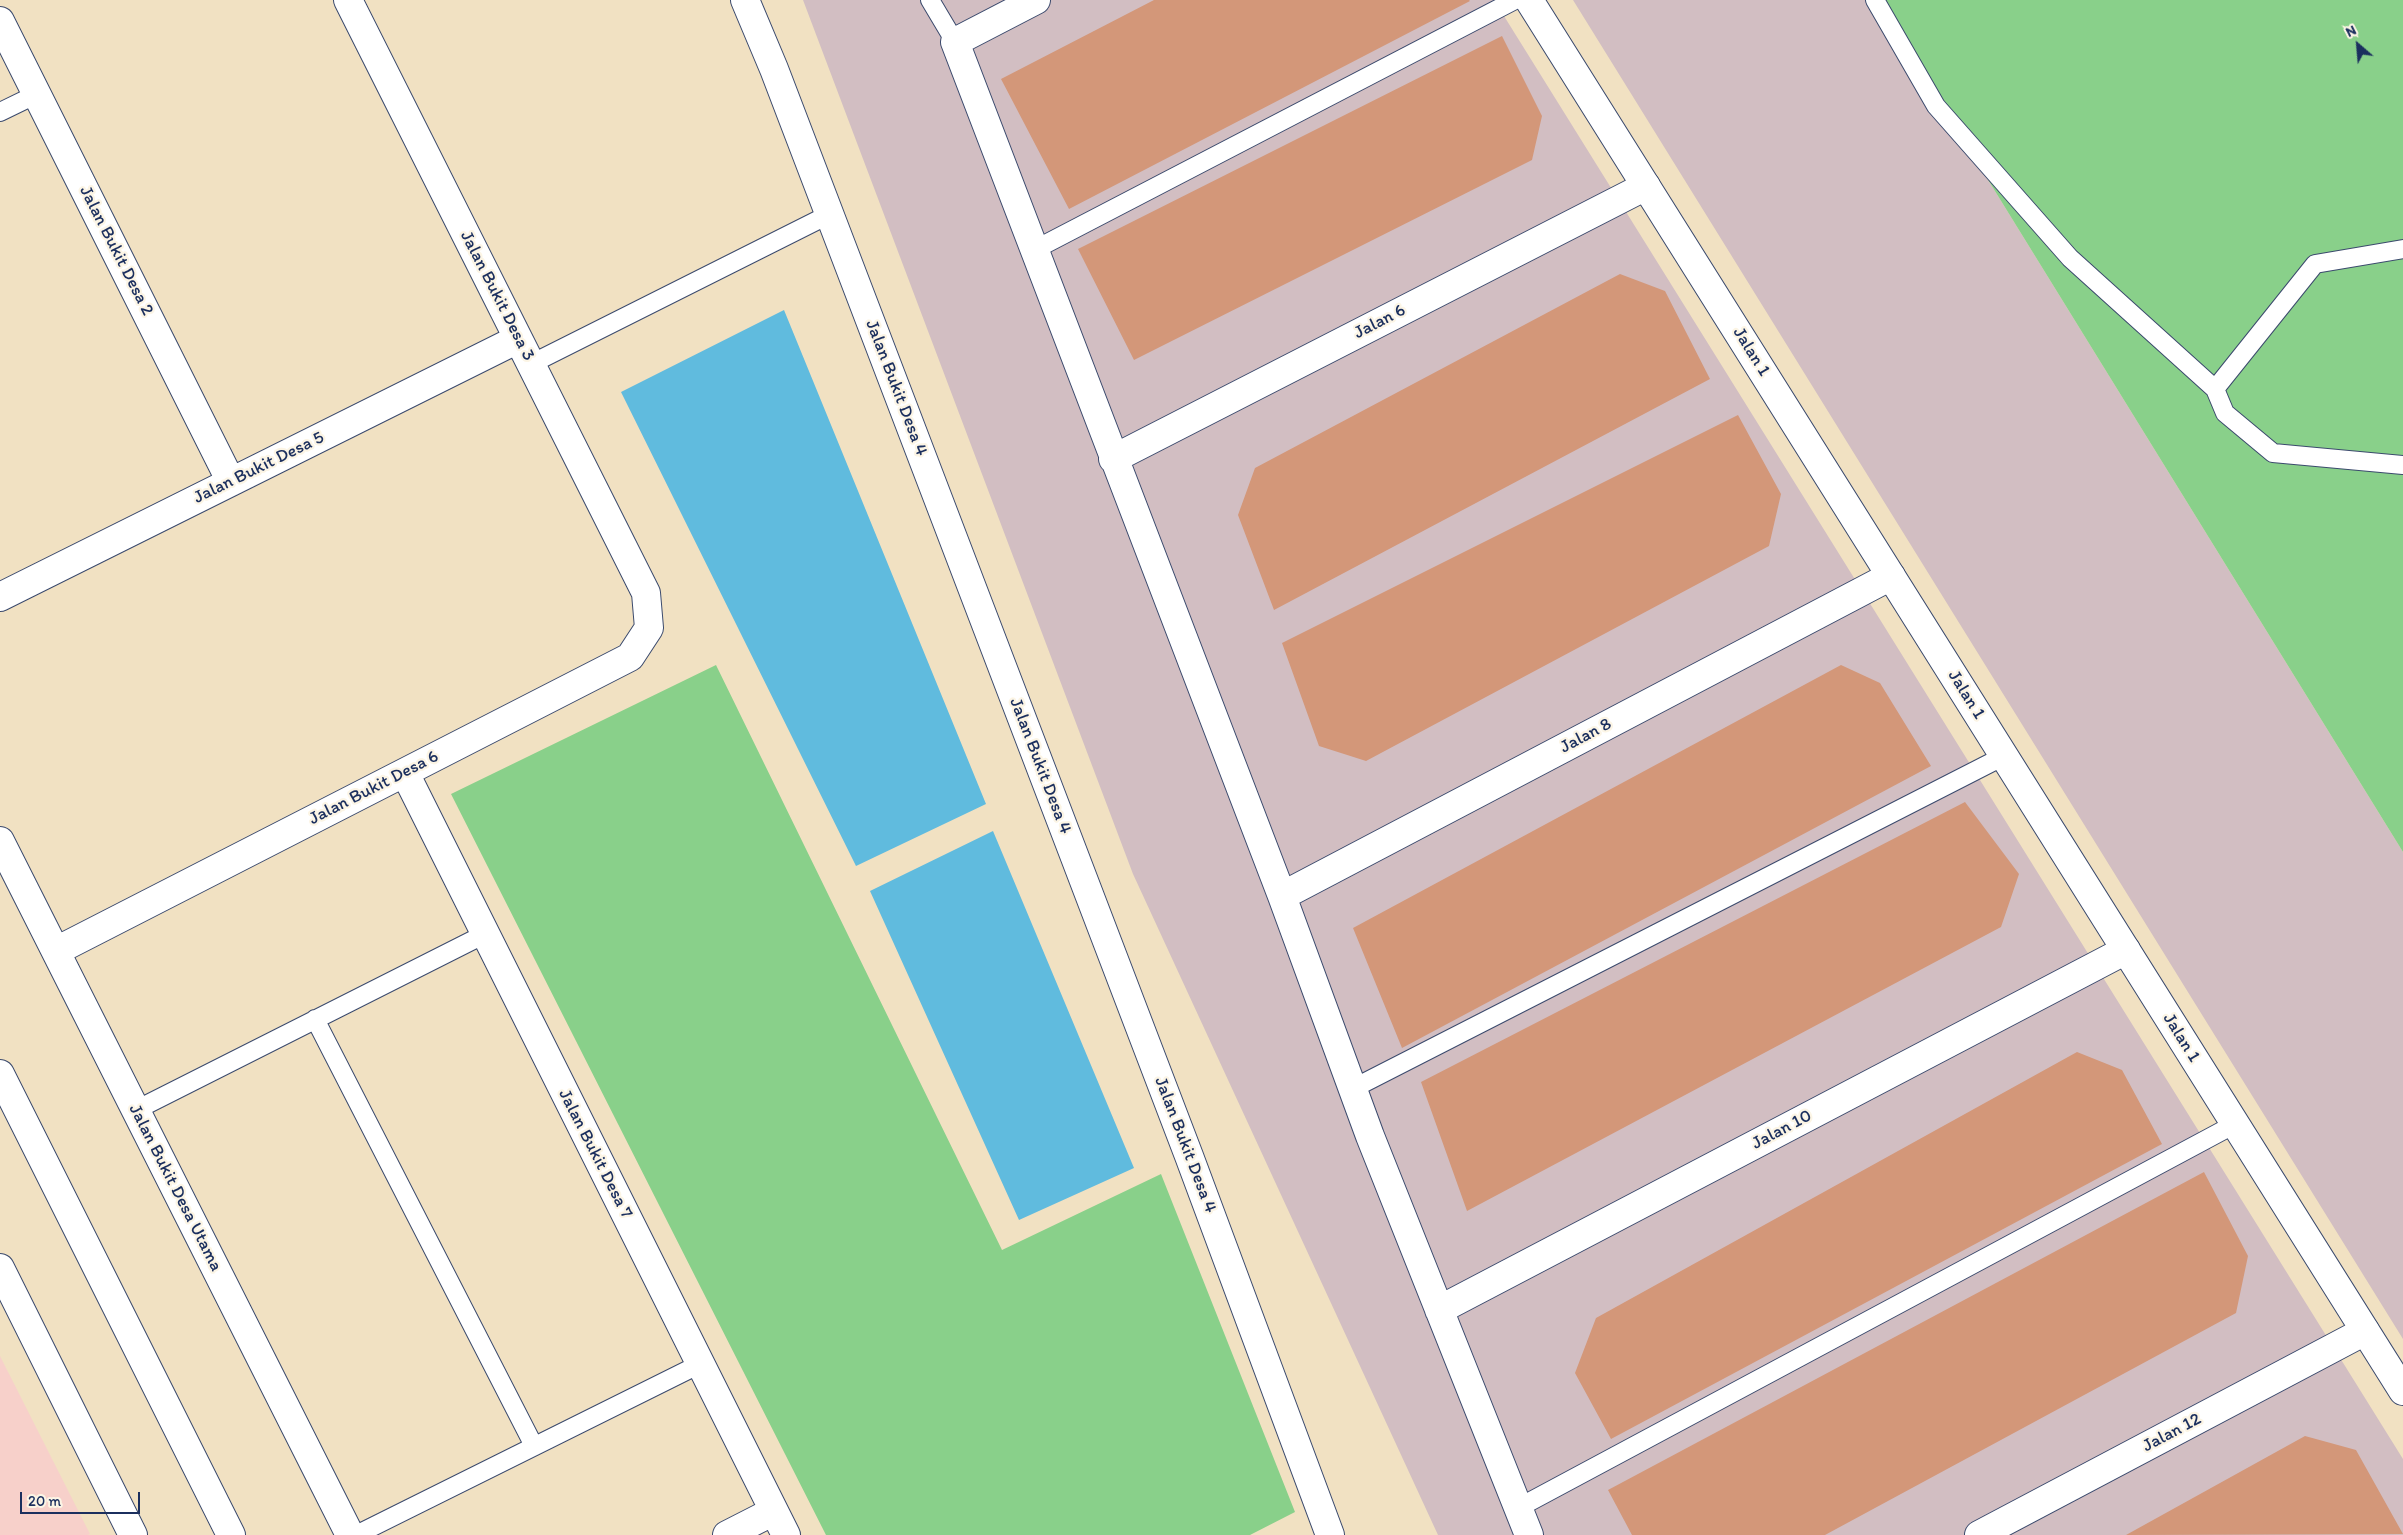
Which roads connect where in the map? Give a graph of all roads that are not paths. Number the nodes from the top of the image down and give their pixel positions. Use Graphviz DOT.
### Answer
graph roads {
  1 [pos="348,0"];
  2 [pos="745,0"];
  3 [pos="930,0"];
  4 [pos="1036,0"];
  5 [pos="1515,0"];
  6 [pos="1529,0"];
  7 [pos="1874,0"];
  8 [pos="0,20"];
  9 [pos="955,42"];
  10 [pos="37,94"];
  11 [pos="0,112"];
  12 [pos="1646,186"];
  13 [pos="830,214"];
  14 [pos="2403,249"];
  15 [pos="1034,250"];
  16 [pos="518,338"];
  17 [pos="531,364"];
  18 [pos="2215,389"];
  19 [pos="1113,459"];
  20 [pos="2403,465"];
  21 [pos="231,482"];
  22 [pos="1891,576"];
  23 [pos="646,593"];
  24 [pos="0,598"];
  25 [pos="2004,756"];
  26 [pos="405,773"];
  27 [pos="0,841"];
  28 [pos="1282,896"];
  29 [pos="485,934"];
  30 [pos="2126,950"];
  31 [pos="56,952"];
  32 [pos="316,1019"];
  33 [pos="0,1074"];
  34 [pos="1352,1089"];
  35 [pos="136,1110"];
  36 [pos="2235,1124"];
  37 [pos="0,1268"];
  38 [pos="1439,1310"];
  39 [pos="2365,1331"];
  40 [pos="700,1364"];
  41 [pos="2403,1391"];
  42 [pos="534,1446"];
  43 [pos="1518,1508"];
  44 [pos="774,1511"];
  45 [pos="130,1534"];
  46 [pos="1982,1534"];
  47 [pos="231,1535"];
  48 [pos="350,1535"];
  49 [pos="356,1535"];
  50 [pos="727,1535"];
  51 [pos="786,1535"];
  52 [pos="1330,1535"];
  53 [pos="1529,1535"];
  1 -- 16 [label="street, Jalan Bukit Desa 3"];
  2 -- 13 [label="street, Jalan Bukit Desa 4"];
  3 -- 9 [label="lane"];
  4 -- 9 [label="street"];
  5 -- 15 [label="lane"];
  6 -- 12 [label="street, Jalan 1"];
  7 -- 18 [label="lane"];
  8 -- 10 [label="street, Jalan Bukit Desa 2"];
  9 -- 15 [label="street"];
  10 -- 11 [label="lane"];
  10 -- 21 [label="street, Jalan Bukit Desa 2"];
  12 -- 19 [label="street, Jalan 6"];
  12 -- 22 [label="street, Jalan 1"];
  13 -- 17 [label="lane"];
  13 -- 52 [label="street, Jalan Bukit Desa 4"];
  14 -- 18 [label="lane"];
  15 -- 19 [label="street"];
  16 -- 17 [label="street, Jalan Bukit Desa 3"];
  16 -- 21 [label="street, Jalan Bukit Desa 5"];
  17 -- 23 [label="street, Jalan Bukit Desa 3"];
  18 -- 20 [label="lane"];
  19 -- 28 [label="street"];
  21 -- 24 [label="street, Jalan Bukit Desa 5"];
  22 -- 25 [label="street, Jalan 1"];
  22 -- 28 [label="street, Jalan 8"];
  23 -- 26 [label="street, Jalan Bukit Desa 6"];
  25 -- 30 [label="street, Jalan 1"];
  25 -- 34 [label="lane"];
  26 -- 29 [label="street, Jalan Bukit Desa 7"];
  26 -- 31 [label="street, Jalan Bukit Desa 6"];
  27 -- 31 [label="street, Jalan Bukit Desa Utama"];
  28 -- 34 [label="street"];
  29 -- 32 [label="lane"];
  29 -- 40 [label="street, Jalan Bukit Desa 7"];
  30 -- 36 [label="street, Jalan 1"];
  30 -- 38 [label="street, Jalan 10"];
  31 -- 35 [label="street, Jalan Bukit Desa Utama"];
  32 -- 35 [label="lane"];
  32 -- 42 [label="lane"];
  33 -- 47 [label="street"];
  34 -- 38 [label="street"];
  35 -- 48 [label="street, Jalan Bukit Desa Utama"];
  36 -- 39 [label="street, Jalan 1"];
  36 -- 43 [label="lane"];
  37 -- 45 [label="street"];
  38 -- 43 [label="street"];
  39 -- 41 [label="street, Jalan 1"];
  39 -- 46 [label="street, Jalan 12"];
  40 -- 42 [label="lane"];
  40 -- 44 [label="street, Jalan Bukit Desa 7"];
  42 -- 49 [label="lane"];
  43 -- 53 [label="street"];
  44 -- 50 [label="street"];
  44 -- 51 [label="street, Jalan Bukit Desa 7"];
}
